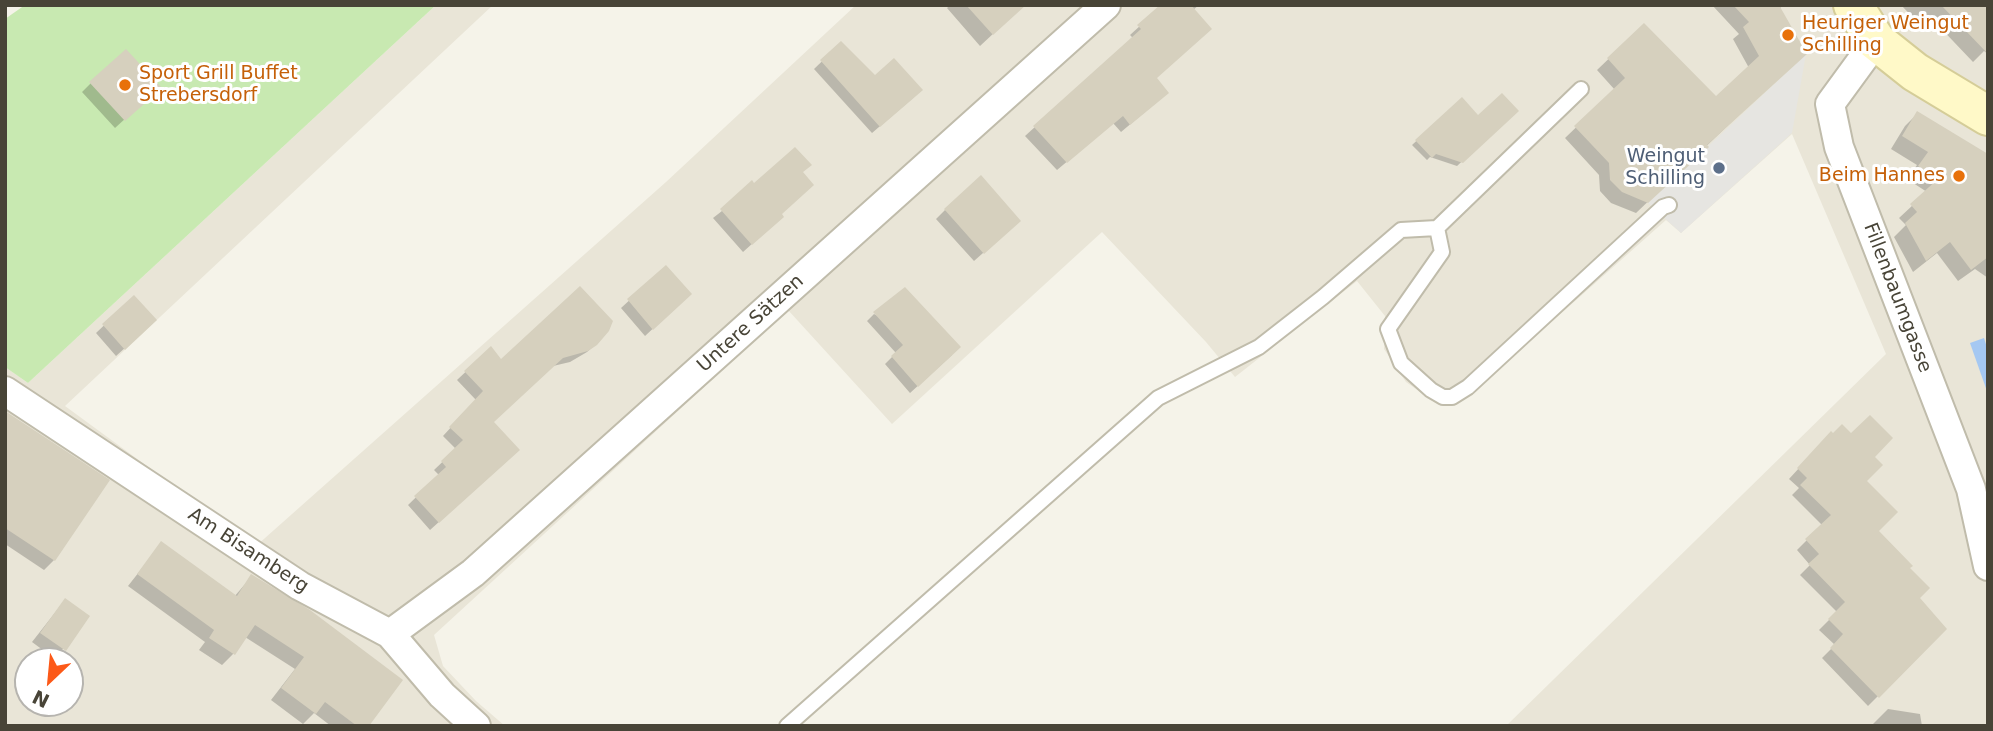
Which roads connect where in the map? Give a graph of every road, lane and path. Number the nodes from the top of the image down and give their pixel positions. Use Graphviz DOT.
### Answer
graph roads {
  1 [pos="1106,5"];
  2 [pos="1853,5"];
  3 [pos="1876,41"];
  4 [pos="1581,89"];
  5 [pos="1988,116"];
  6 [pos="1669,205"];
  7 [pos="1437,228"];
  8 [pos="5,391"];
  9 [pos="1988,566"];
  10 [pos="390,634"];
  11 [pos="475,726"];
  12 [pos="787,726"];
  1 -- 10 [label="street, Untere Sätzen"];
  2 -- 3 [label="main road"];
  3 -- 5 [label="main road"];
  3 -- 9 [label="street, Fillenbaumgasse"];
  4 -- 7 [label="lane"];
  6 -- 7 [label="lane"];
  7 -- 12 [label="lane"];
  8 -- 10 [label="street, Am Bisamberg"];
  10 -- 11 [label="street, Am Bisamberg"];
}
